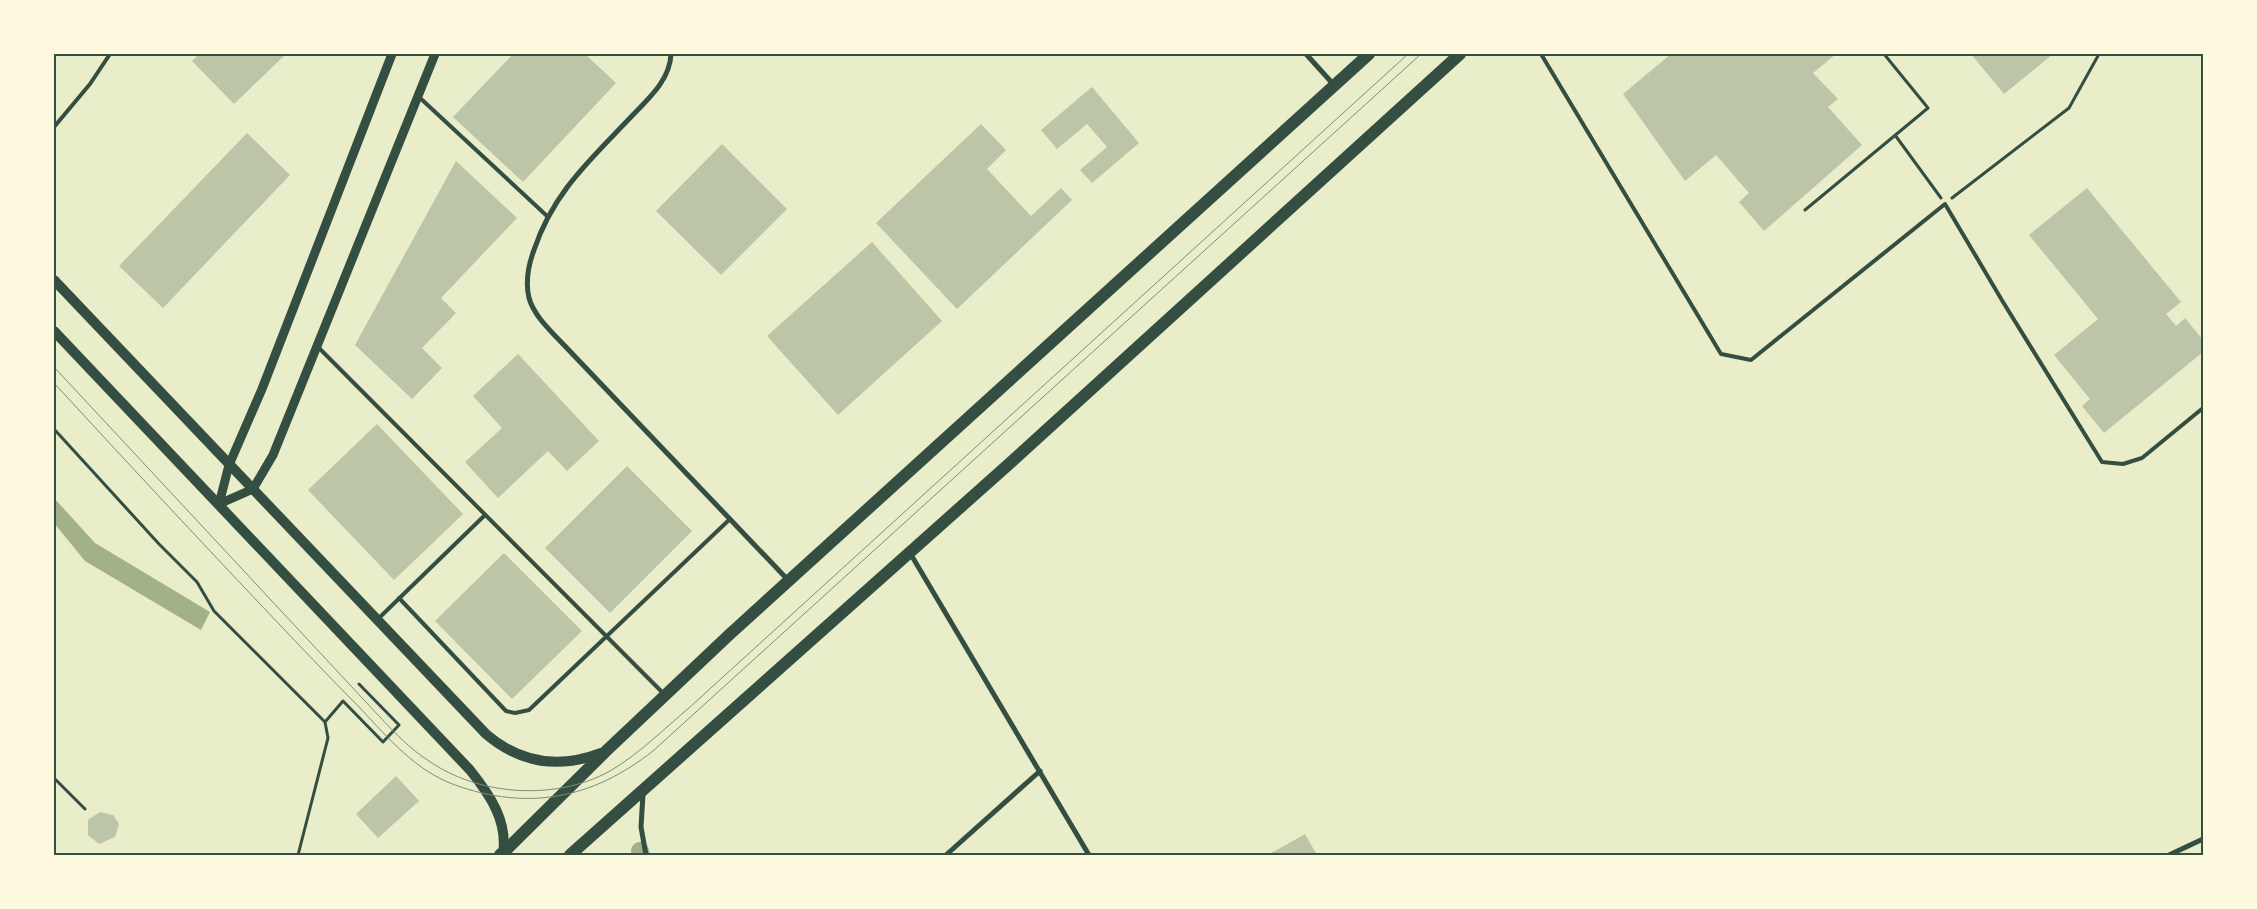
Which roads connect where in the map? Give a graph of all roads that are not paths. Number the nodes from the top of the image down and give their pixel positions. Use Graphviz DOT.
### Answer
graph roads {
  1 [pos="110,54"];
  2 [pos="392,54"];
  3 [pos="435,54"];
  4 [pos="672,54"];
  5 [pos="1306,54"];
  6 [pos="1368,54"];
  7 [pos="1460,54"];
  8 [pos="1542,54"];
  9 [pos="1334,85"];
  10 [pos="418,96"];
  11 [pos="54,127"];
  12 [pos="547,216"];
  13 [pos="54,280"];
  14 [pos="54,331"];
  15 [pos="318,347"];
  16 [pos="2203,408"];
  17 [pos="229,465"];
  18 [pos="252,489"];
  19 [pos="219,504"];
  20 [pos="486,515"];
  21 [pos="730,519"];
  22 [pos="910,552"];
  23 [pos="789,581"];
  24 [pos="399,598"];
  25 [pos="377,620"];
  26 [pos="606,636"];
  27 [pos="665,695"];
  28 [pos="605,752"];
  29 [pos="1040,771"];
  30 [pos="643,792"];
  31 [pos="2203,838"];
  32 [pos="502,855"];
  33 [pos="570,855"];
  34 [pos="646,855"];
  35 [pos="946,855"];
  36 [pos="1089,855"];
  37 [pos="2169,855"];
  1 -- 11 [label="lane"];
  2 -- 17 [label="street"];
  3 -- 10 [label="street"];
  4 -- 12 [label="street"];
  5 -- 9 [label="street"];
  6 -- 9 [label="main road"];
  7 -- 22 [label="main road"];
  8 -- 16 [label="lane"];
  9 -- 23 [label="main road"];
  10 -- 12 [label="lane"];
  10 -- 15 [label="street"];
  12 -- 21 [label="street"];
  13 -- 17 [label="main road"];
  14 -- 19 [label="main road"];
  15 -- 18 [label="street"];
  15 -- 20 [label="lane"];
  17 -- 18 [label="main road"];
  17 -- 19 [label="street"];
  18 -- 19 [label="street"];
  18 -- 25 [label="main road"];
  19 -- 32 [label="main road"];
  20 -- 24 [label="lane"];
  20 -- 26 [label="lane"];
  21 -- 23 [label="street"];
  21 -- 26 [label="lane"];
  22 -- 29 [label="street"];
  22 -- 30 [label="main road"];
  23 -- 27 [label="main road"];
  24 -- 25 [label="lane"];
  24 -- 26 [label="lane"];
  25 -- 28 [label="main road"];
  26 -- 27 [label="lane"];
  27 -- 28 [label="main road"];
  28 -- 32 [label="main road"];
  29 -- 35 [label="street"];
  29 -- 36 [label="street"];
  30 -- 33 [label="main road"];
  30 -- 34 [label="street"];
  31 -- 37 [label="street"];
}
